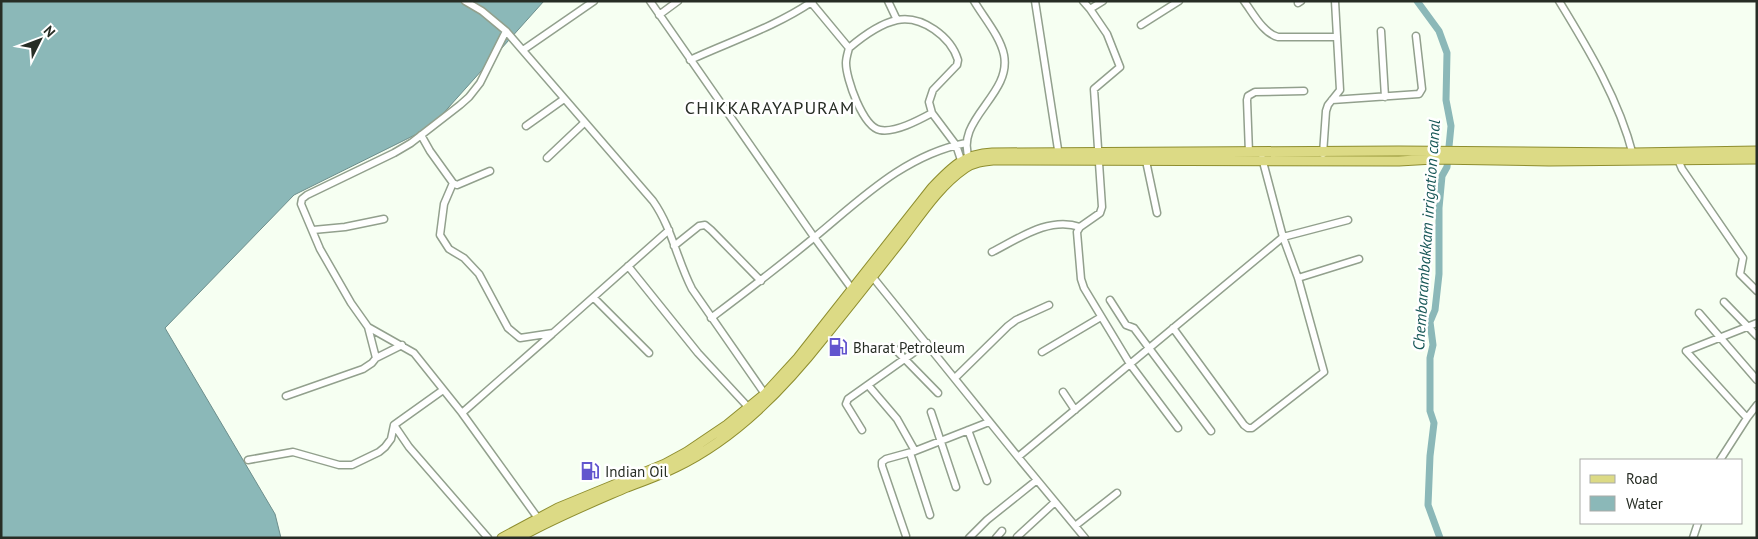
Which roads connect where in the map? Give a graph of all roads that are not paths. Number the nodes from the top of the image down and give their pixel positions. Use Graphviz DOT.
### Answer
graph roads {
  1 [pos="465,1"];
  2 [pos="650,1"];
  3 [pos="678,1"];
  4 [pos="888,1"];
  5 [pos="974,1"];
  6 [pos="1035,1"];
  7 [pos="1084,1"];
  8 [pos="1103,1"];
  9 [pos="1179,1"];
  10 [pos="1244,1"];
  11 [pos="1335,1"];
  12 [pos="1559,1"];
  13 [pos="593,2"];
  14 [pos="812,2"];
  15 [pos="1090,9"];
  16 [pos="659,15"];
  17 [pos="897,20"];
  18 [pos="1141,25"];
  19 [pos="506,31"];
  20 [pos="1381,32"];
  21 [pos="1337,36"];
  22 [pos="1416,36"];
  23 [pos="849,48"];
  24 [pos="523,50"];
  25 [pos="690,60"];
  26 [pos="1304,91"];
  27 [pos="1385,97"];
  28 [pos="564,99"];
  29 [pos="1332,100"];
  30 [pos="932,113"];
  31 [pos="584,123"];
  32 [pos="526,126"];
  33 [pos="421,135"];
  34 [pos="966,143"];
  35 [pos="956,145"];
  36 [pos="1757,151"];
  37 [pos="1250,153"];
  38 [pos="1098,156"];
  39 [pos="1323,156"];
  40 [pos="1676,156"];
  41 [pos="1059,157"];
  42 [pos="1262,157"];
  43 [pos="1634,157"];
  44 [pos="547,158"];
  45 [pos="1757,159"];
  46 [pos="1146,160"];
  47 [pos="967,163"];
  48 [pos="490,171"];
  49 [pos="453,183"];
  50 [pos="1157,213"];
  51 [pos="384,219"];
  52 [pos="1348,220"];
  53 [pos="1080,227"];
  54 [pos="313,230"];
  55 [pos="669,230"];
  56 [pos="814,237"];
  57 [pos="1283,237"];
  58 [pos="674,246"];
  59 [pos="992,252"];
  60 [pos="1359,259"];
  61 [pos="628,266"];
  62 [pos="870,273"];
  63 [pos="1298,278"];
  64 [pos="761,280"];
  65 [pos="852,289"];
  66 [pos="1757,291"];
  67 [pos="594,298"];
  68 [pos="1110,300"];
  69 [pos="1724,302"];
  70 [pos="1049,305"];
  71 [pos="1699,313"];
  72 [pos="1101,317"];
  73 [pos="711,318"];
  74 [pos="1757,324"];
  75 [pos="368,327"];
  76 [pos="1748,327"];
  77 [pos="1173,328"];
  78 [pos="553,334"];
  79 [pos="1757,336"];
  80 [pos="1721,338"];
  81 [pos="927,343"];
  82 [pos="402,346"];
  83 [pos="892,346"];
  84 [pos="1149,349"];
  85 [pos="1042,352"];
  86 [pos="650,353"];
  87 [pos="376,358"];
  88 [pos="904,359"];
  89 [pos="1130,364"];
  90 [pos="955,378"];
  91 [pos="1757,380"];
  92 [pos="868,385"];
  93 [pos="443,390"];
  94 [pos="1063,392"];
  95 [pos="938,393"];
  96 [pos="286,396"];
  97 [pos="767,397"];
  98 [pos="1757,405"];
  99 [pos="748,408"];
  100 [pos="1075,410"];
  101 [pos="931,412"];
  102 [pos="462,413"];
  103 [pos="1747,418"];
  104 [pos="989,422"];
  105 [pos="394,425"];
  106 [pos="1178,428"];
  107 [pos="862,430"];
  108 [pos="968,430"];
  109 [pos="1211,431"];
  110 [pos="941,440"];
  111 [pos="912,452"];
  112 [pos="1018,457"];
  113 [pos="1721,459"];
  114 [pos="248,460"];
  115 [pos="1037,480"];
  116 [pos="987,481"];
  117 [pos="956,487"];
  118 [pos="1117,493"];
  119 [pos="1055,502"];
  120 [pos="930,515"];
  121 [pos="540,520"];
  122 [pos="1698,524"];
  123 [pos="1076,526"];
  124 [pos="1002,531"];
  125 [pos="906,536"];
  126 [pos="1017,537"];
  127 [pos="488,538"];
  128 [pos="502,538"];
  129 [pos="518,538"];
  130 [pos="969,538"];
  131 [pos="996,538"];
  132 [pos="1085,538"];
  133 [pos="1693,538"];
  1 -- 19 [label="street"];
  2 -- 16 [label="street"];
  3 -- 16 [label="street"];
  4 -- 17 [label="street"];
  5 -- 34 [label="street"];
  6 -- 41 [label="street"];
  7 -- 15 [label="street"];
  8 -- 15 [label="street"];
  9 -- 18 [label="street"];
  10 -- 21 [label="street"];
  11 -- 21 [label="street"];
  12 -- 43 [label="street"];
  13 -- 24 [label="street"];
  14 -- 23 [label="street"];
  14 -- 25 [label="street"];
  15 -- 38 [label="street"];
  16 -- 25 [label="street"];
  17 -- 23 [label="street"];
  17 -- 30 [label="street"];
  19 -- 24 [label="street"];
  19 -- 33 [label="street"];
  20 -- 27 [label="street"];
  21 -- 29 [label="street"];
  22 -- 27 [label="street"];
  23 -- 30 [label="street"];
  24 -- 28 [label="street"];
  25 -- 56 [label="street"];
  26 -- 37 [label="street"];
  27 -- 29 [label="street"];
  28 -- 31 [label="street"];
  28 -- 32 [label="street"];
  29 -- 39 [label="street"];
  30 -- 35 [label="street"];
  31 -- 44 [label="street"];
  31 -- 55 [label="street"];
  33 -- 49 [label="street"];
  33 -- 54 [label="street"];
  34 -- 35 [label="street"];
  34 -- 47 [label="street"];
  35 -- 47 [label="street"];
  35 -- 56 [label="street"];
  36 -- 40 [label="main road"];
  37 -- 38 [label="main road"];
  37 -- 42 [label="main road"];
  38 -- 41 [label="main road"];
  38 -- 46 [label="main road"];
  38 -- 53 [label="street"];
  39 -- 42 [label="main road"];
  39 -- 43 [label="main road"];
  40 -- 43 [label="main road"];
  40 -- 45 [label="main road"];
  40 -- 66 [label="street"];
  41 -- 47 [label="main road"];
  42 -- 46 [label="main road"];
  42 -- 57 [label="street"];
  46 -- 50 [label="street"];
  47 -- 62 [label="main road"];
  48 -- 49 [label="street"];
  49 -- 78 [label="street"];
  51 -- 54 [label="street"];
  52 -- 57 [label="street"];
  53 -- 59 [label="street"];
  53 -- 72 [label="street"];
  54 -- 75 [label="street"];
  55 -- 58 [label="street"];
  55 -- 61 [label="street"];
  56 -- 64 [label="street"];
  56 -- 65 [label="street"];
  57 -- 63 [label="street"];
  57 -- 77 [label="street"];
  58 -- 64 [label="street"];
  58 -- 73 [label="street"];
  60 -- 63 [label="street"];
  61 -- 67 [label="street"];
  61 -- 99 [label="street"];
  62 -- 65 [label="main road"];
  62 -- 81 [label="street"];
  62 -- 97 [label="main road"];
  63 -- 77 [label="street"];
  64 -- 73 [label="street"];
  65 -- 97 [label="main road"];
  67 -- 78 [label="street"];
  67 -- 86 [label="street"];
  68 -- 84 [label="street"];
  69 -- 76 [label="street"];
  70 -- 90 [label="street"];
  71 -- 80 [label="street"];
  72 -- 85 [label="street"];
  72 -- 89 [label="street"];
  73 -- 97 [label="street"];
  74 -- 76 [label="street"];
  75 -- 82 [label="street"];
  75 -- 87 [label="street"];
  76 -- 79 [label="street"];
  76 -- 80 [label="street"];
  77 -- 84 [label="street"];
  78 -- 102 [label="street"];
  80 -- 91 [label="street"];
  80 -- 103 [label="street"];
  81 -- 88 [label="street"];
  81 -- 90 [label="street"];
  82 -- 87 [label="street"];
  82 -- 93 [label="street"];
  83 -- 88 [label="street"];
  84 -- 89 [label="street"];
  84 -- 109 [label="street"];
  87 -- 96 [label="street"];
  88 -- 92 [label="street"];
  88 -- 95 [label="street"];
  89 -- 100 [label="street"];
  89 -- 106 [label="street"];
  90 -- 104 [label="street"];
  92 -- 107 [label="street"];
  92 -- 111 [label="street"];
  93 -- 102 [label="street"];
  93 -- 105 [label="street"];
  94 -- 100 [label="street"];
  97 -- 99 [label="main road"];
  97 -- 121 [label="main road"];
  98 -- 103 [label="street"];
  99 -- 121 [label="main road"];
  100 -- 112 [label="street"];
  101 -- 110 [label="street"];
  102 -- 121 [label="street"];
  103 -- 113 [label="street"];
  104 -- 108 [label="street"];
  104 -- 112 [label="street"];
  105 -- 114 [label="street"];
  105 -- 127 [label="street"];
  108 -- 110 [label="street"];
  108 -- 116 [label="street"];
  110 -- 111 [label="street"];
  110 -- 117 [label="street"];
  111 -- 120 [label="street"];
  111 -- 125 [label="street"];
  112 -- 115 [label="street"];
  115 -- 119 [label="street"];
  115 -- 130 [label="street"];
  118 -- 123 [label="street"];
  119 -- 123 [label="street"];
  119 -- 126 [label="street"];
  121 -- 128 [label="main road"];
  121 -- 129 [label="main road"];
  122 -- 133 [label="street"];
  123 -- 132 [label="street"];
  124 -- 131 [label="street"];
}
